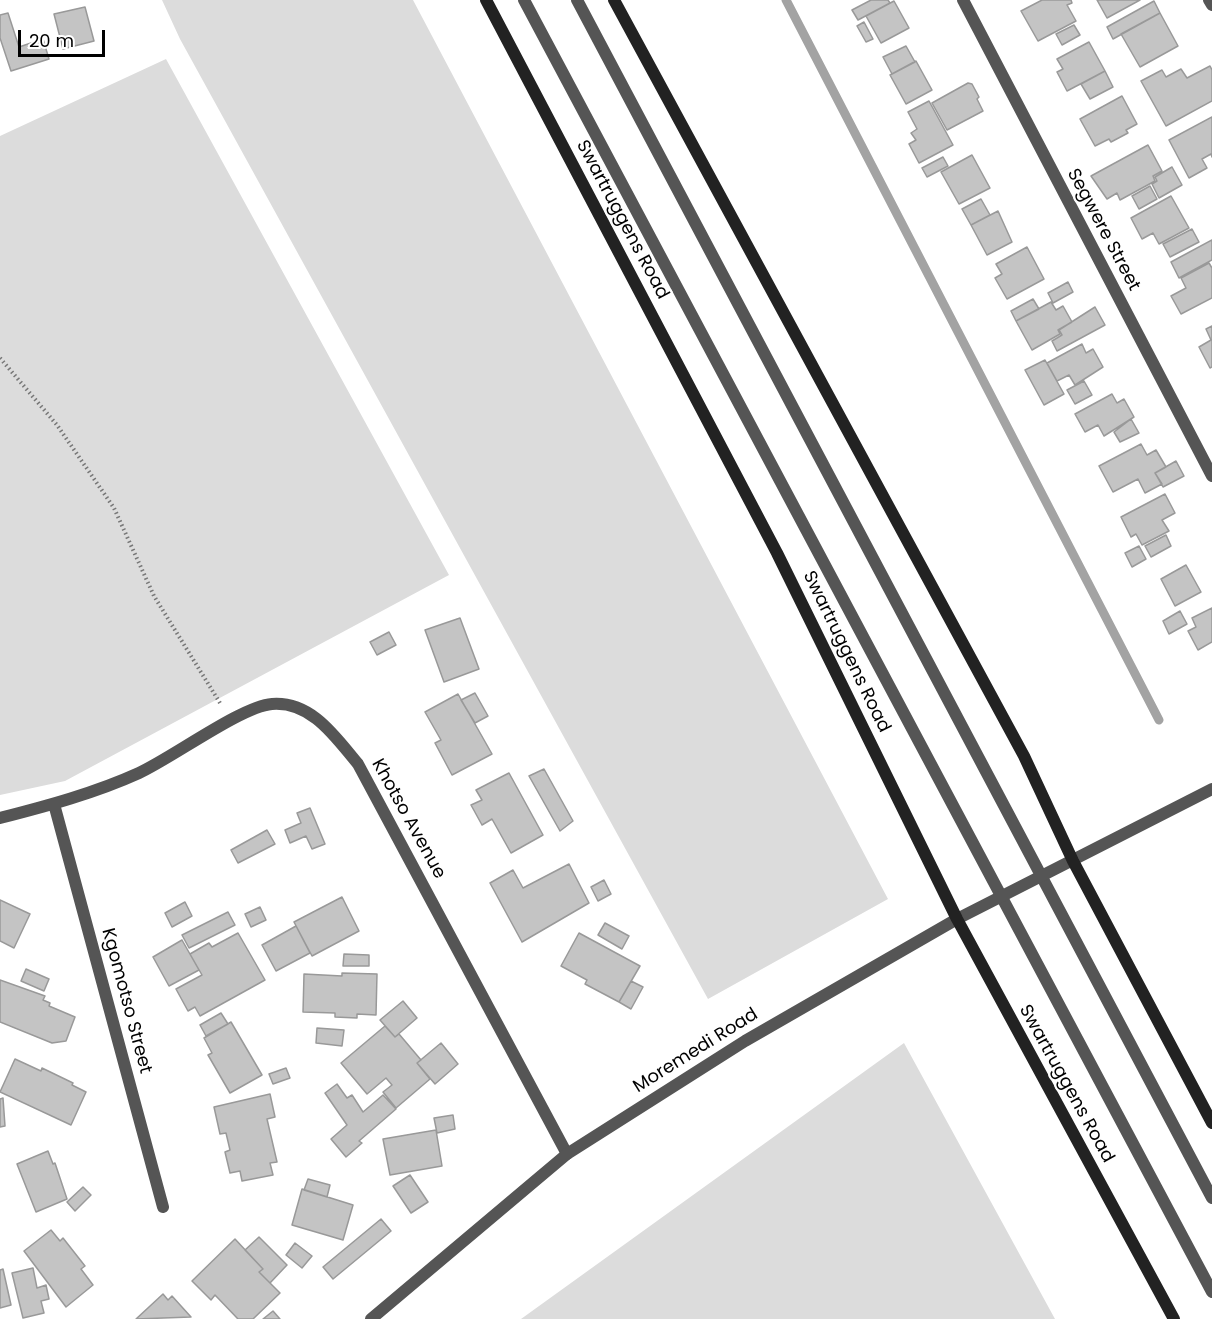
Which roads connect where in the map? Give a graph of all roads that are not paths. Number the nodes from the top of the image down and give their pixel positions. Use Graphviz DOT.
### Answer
graph roads {
  1 [pos="486,0"];
  2 [pos="524,0"];
  3 [pos="576,0"];
  4 [pos="614,0"];
  5 [pos="963,0"];
  6 [pos="1209,0"];
  7 [pos="1212,5"];
  8 [pos="1212,476"];
  9 [pos="1212,789"];
  10 [pos="54,804"];
  11 [pos="0,818"];
  12 [pos="1073,861"];
  13 [pos="1041,878"];
  14 [pos="1001,897"];
  15 [pos="957,919"];
  16 [pos="1212,1123"];
  17 [pos="567,1154"];
  18 [pos="1212,1198"];
  19 [pos="164,1208"];
  20 [pos="1212,1293"];
  21 [pos="371,1319"];
  22 [pos="1174,1319"];
  1 -- 15 [label="main road, Swartruggens Road"];
  2 -- 14 [label="street"];
  3 -- 13 [label="street"];
  4 -- 12 [label="main road"];
  5 -- 8 [label="street, Segwere Street"];
  6 -- 7 [label="street"];
  9 -- 12 [label="street, Moremedi Road"];
  10 -- 11 [label="street, Khotso Avenue"];
  10 -- 17 [label="street, Khotso Avenue"];
  10 -- 19 [label="street, Kgomotso Street"];
  12 -- 13 [label="street, Moremedi Road"];
  12 -- 16 [label="main road"];
  13 -- 14 [label="street, Moremedi Road"];
  13 -- 18 [label="street"];
  14 -- 15 [label="street, Moremedi Road"];
  14 -- 20 [label="street"];
  15 -- 17 [label="street, Moremedi Road"];
  15 -- 22 [label="main road, Swartruggens Road"];
  17 -- 21 [label="street, Moremedi Road"];
}
